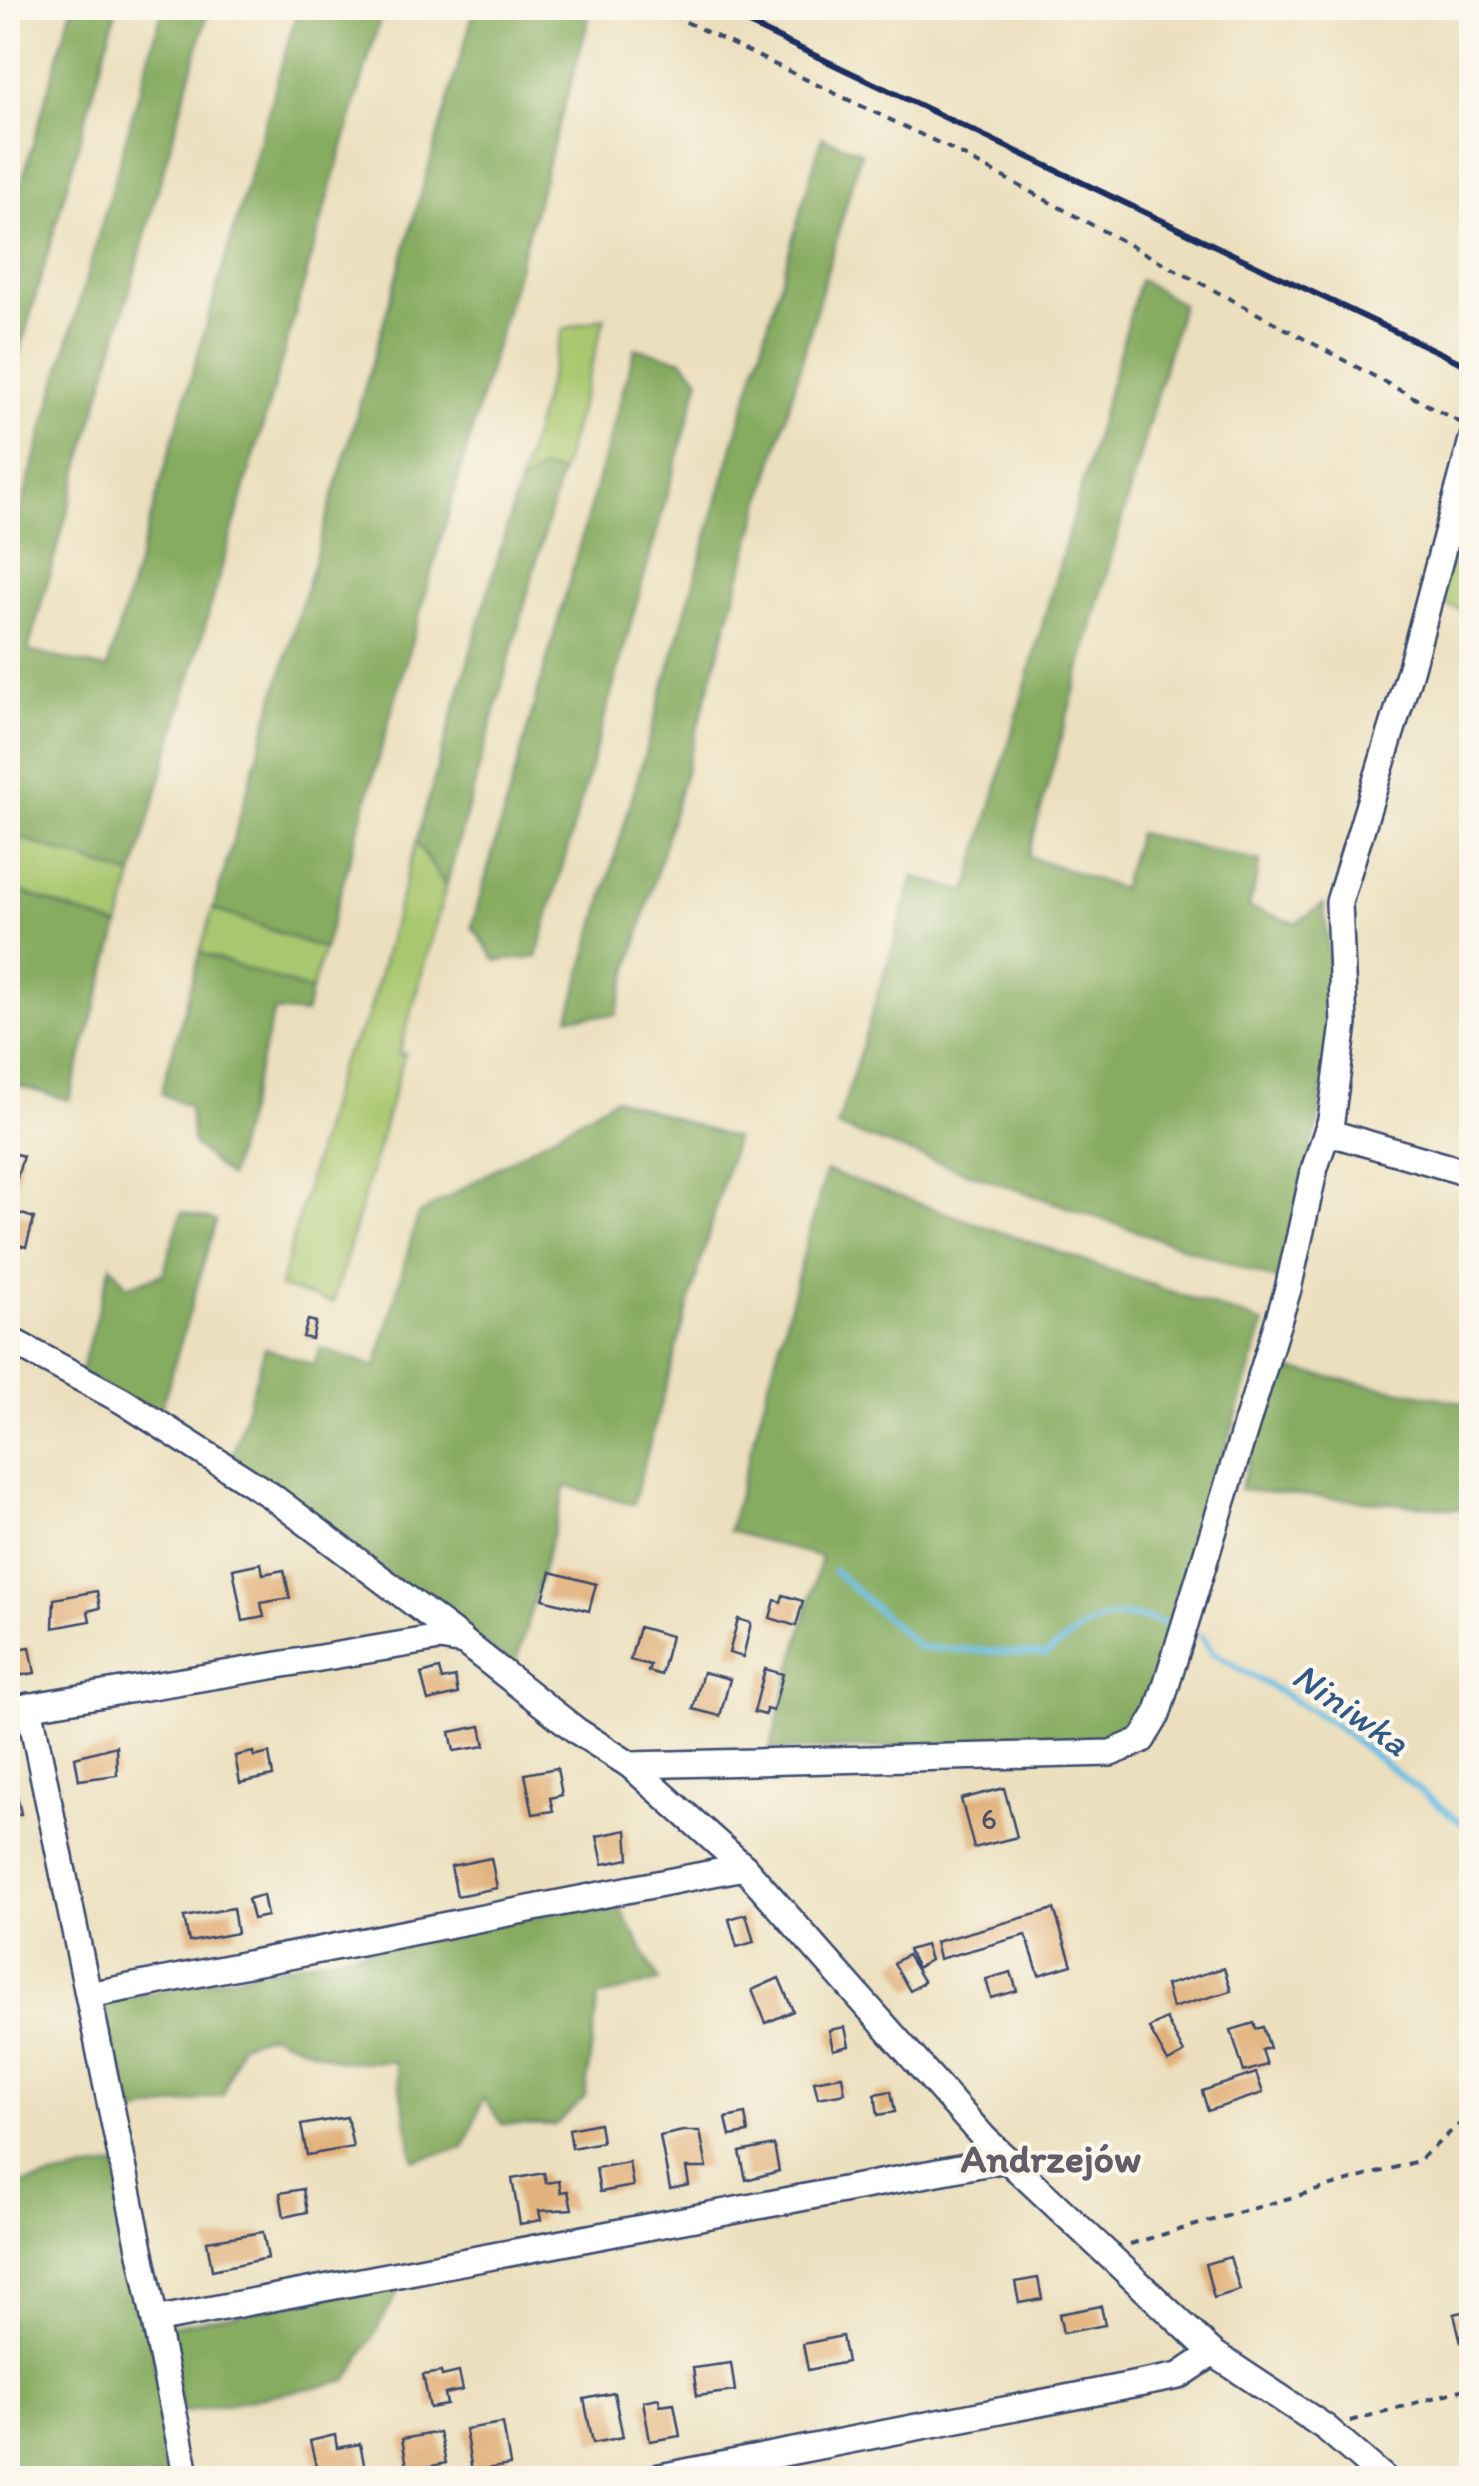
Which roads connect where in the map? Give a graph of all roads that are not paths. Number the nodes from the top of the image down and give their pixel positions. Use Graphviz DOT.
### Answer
graph roads {
  1 [pos="1472,440"];
  2 [pos="1327,1132"];
  3 [pos="1472,1174"];
  4 [pos="8,1339"];
  5 [pos="464,1642"];
  6 [pos="18,1708"];
  7 [pos="630,1764"];
  8 [pos="744,1867"];
  9 [pos="88,1995"];
  10 [pos="1008,2159"];
  11 [pos="155,2320"];
  12 [pos="1212,2354"];
  13 [pos="187,2478"];
  14 [pos="654,2478"];
  15 [pos="1384,2478"];
  1 -- 2 [label="street"];
  2 -- 3 [label="street"];
  2 -- 7 [label="street"];
  4 -- 5 [label="street"];
  5 -- 6 [label="street"];
  5 -- 7 [label="street"];
  6 -- 9 [label="street"];
  7 -- 8 [label="street"];
  8 -- 9 [label="street"];
  8 -- 10 [label="street"];
  9 -- 11 [label="street"];
  10 -- 11 [label="street"];
  10 -- 12 [label="street"];
  11 -- 13 [label="street"];
  12 -- 14 [label="street"];
  12 -- 15 [label="street"];
}
